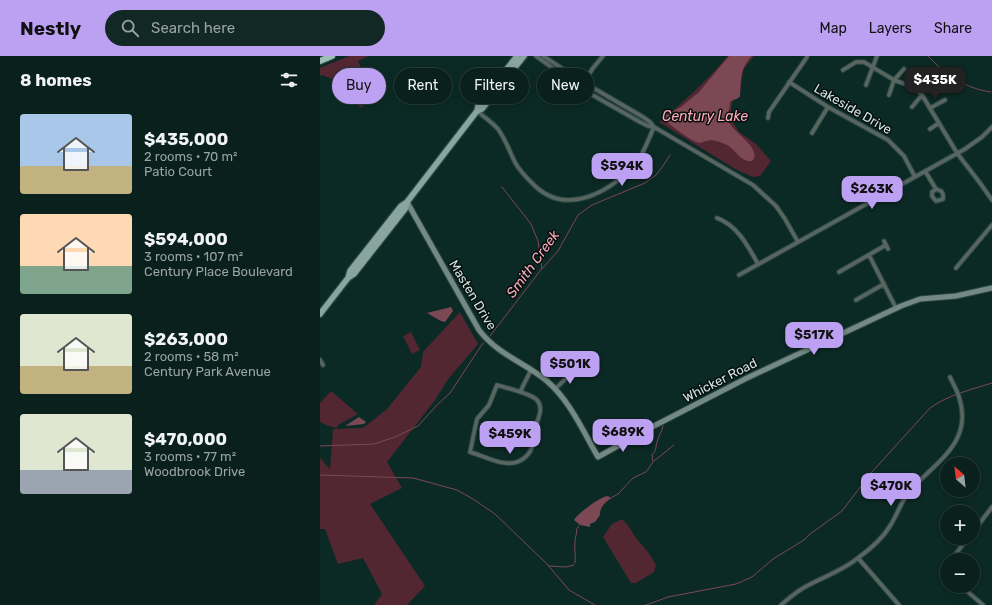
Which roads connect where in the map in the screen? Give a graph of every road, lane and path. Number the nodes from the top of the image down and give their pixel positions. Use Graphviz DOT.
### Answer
graph roads {
  1 [pos="332,56"];
  2 [pos="517,56"];
  3 [pos="524,56"];
  4 [pos="536,56"];
  5 [pos="543,56"];
  6 [pos="603,56"];
  7 [pos="877,56"];
  8 [pos="807,57"];
  9 [pos="320,61"];
  10 [pos="550,61"];
  11 [pos="547,64"];
  12 [pos="872,66"];
  13 [pos="553,68"];
  14 [pos="561,68"];
  15 [pos="594,68"];
  16 [pos="904,69"];
  17 [pos="843,70"];
  18 [pos="894,80"];
  19 [pos="930,80"];
  20 [pos="789,82"];
  21 [pos="866,85"];
  22 [pos="594,88"];
  23 [pos="916,88"];
  24 [pos="889,95"];
  25 [pos="922,95"];
  26 [pos="594,96"];
  27 [pos="945,100"];
  28 [pos="912,107"];
  29 [pos="828,108"];
  30 [pos="930,108"];
  31 [pos="631,110"];
  32 [pos="477,111"];
  33 [pos="628,115"];
  34 [pos="768,118"];
  35 [pos="939,123"];
  36 [pos="654,127"];
  37 [pos="992,127"];
  38 [pos="930,129"];
  39 [pos="812,133"];
  40 [pos="957,153"];
  41 [pos="925,171"];
  42 [pos="915,177"];
  43 [pos="936,189"];
  44 [pos="992,200"];
  45 [pos="407,202"];
  46 [pos="717,218"];
  47 [pos="992,225"];
  48 [pos="798,242"];
  49 [pos="886,245"];
  50 [pos="869,255"];
  51 [pos="758,264"];
  52 [pos="956,268"];
  53 [pos="839,272"];
  54 [pos="739,275"];
  55 [pos="884,284"];
  56 [pos="992,288"];
  57 [pos="856,300"];
  58 [pos="896,308"];
  59 [pos="320,314"];
  60 [pos="320,360"];
  61 [pos="320,364"];
  62 [pos="531,370"];
  63 [pos="575,370"];
  64 [pos="950,377"];
  65 [pos="555,389"];
  66 [pos="520,392"];
  67 [pos="598,457"];
  68 [pos="992,507"];
  69 [pos="980,523"];
  70 [pos="963,545"];
  71 [pos="956,553"];
  72 [pos="858,558"];
  73 [pos="969,593"];
  74 [pos="781,605"];
  75 [pos="899,605"];
  76 [pos="983,605"];
  1 -- 9 [label="highway"];
  2 -- 32 [label="main road"];
  3 -- 32 [label="main road"];
  4 -- 11 [label="street"];
  5 -- 10 [label="street"];
  6 -- 15 [label="street"];
  7 -- 12 [label="street"];
  8 -- 20 [label="street"];
  10 -- 11 [label="street"];
  10 -- 14 [label="street"];
  11 -- 13 [label="street"];
  12 -- 17 [label="street"];
  12 -- 18 [label="street"];
  12 -- 21 [label="street"];
  16 -- 18 [label="street"];
  18 -- 23 [label="street"];
  18 -- 24 [label="street"];
  19 -- 23 [label="street"];
  20 -- 29 [label="street, Lakeside Drive"];
  20 -- 34 [label="street"];
  22 -- 31 [label="street"];
  23 -- 25 [label="street"];
  25 -- 28 [label="street"];
  25 -- 30 [label="street"];
  26 -- 33 [label="street"];
  27 -- 30 [label="street"];
  29 -- 39 [label="street"];
  29 -- 42 [label="street, Lakeside Drive"];
  30 -- 35 [label="street"];
  31 -- 33 [label="street"];
  31 -- 36 [label="street"];
  32 -- 36 [label="street"];
  32 -- 45 [label="main road"];
  33 -- 36 [label="street"];
  35 -- 38 [label="street"];
  35 -- 40 [label="street"];
  36 -- 48 [label="street"];
  37 -- 40 [label="street"];
  40 -- 41 [label="street"];
  40 -- 44 [label="street"];
  41 -- 42 [label="street"];
  41 -- 43 [label="street"];
  42 -- 48 [label="street"];
  45 -- 59 [label="main road"];
  45 -- 62 [label="street, Masten Drive"];
  46 -- 51 [label="street"];
  47 -- 52 [label="street"];
  48 -- 51 [label="street"];
  49 -- 50 [label="street"];
  50 -- 53 [label="street"];
  50 -- 55 [label="street"];
  51 -- 54 [label="street"];
  55 -- 57 [label="street"];
  55 -- 58 [label="street"];
  56 -- 58 [label="street, Whicker Road"];
  58 -- 67 [label="street, Whicker Road"];
  60 -- 61 [label="street"];
  62 -- 65 [label="street, Masten Drive"];
  62 -- 66 [label="street"];
  63 -- 65 [label="street"];
  64 -- 72 [label="street"];
  65 -- 67 [label="street, Masten Drive"];
  66 -- 66 [label="street"];
  68 -- 69 [label="street"];
  70 -- 71 [label="street"];
  72 -- 74 [label="street"];
  72 -- 75 [label="street"];
  73 -- 76 [label="street"];
}
